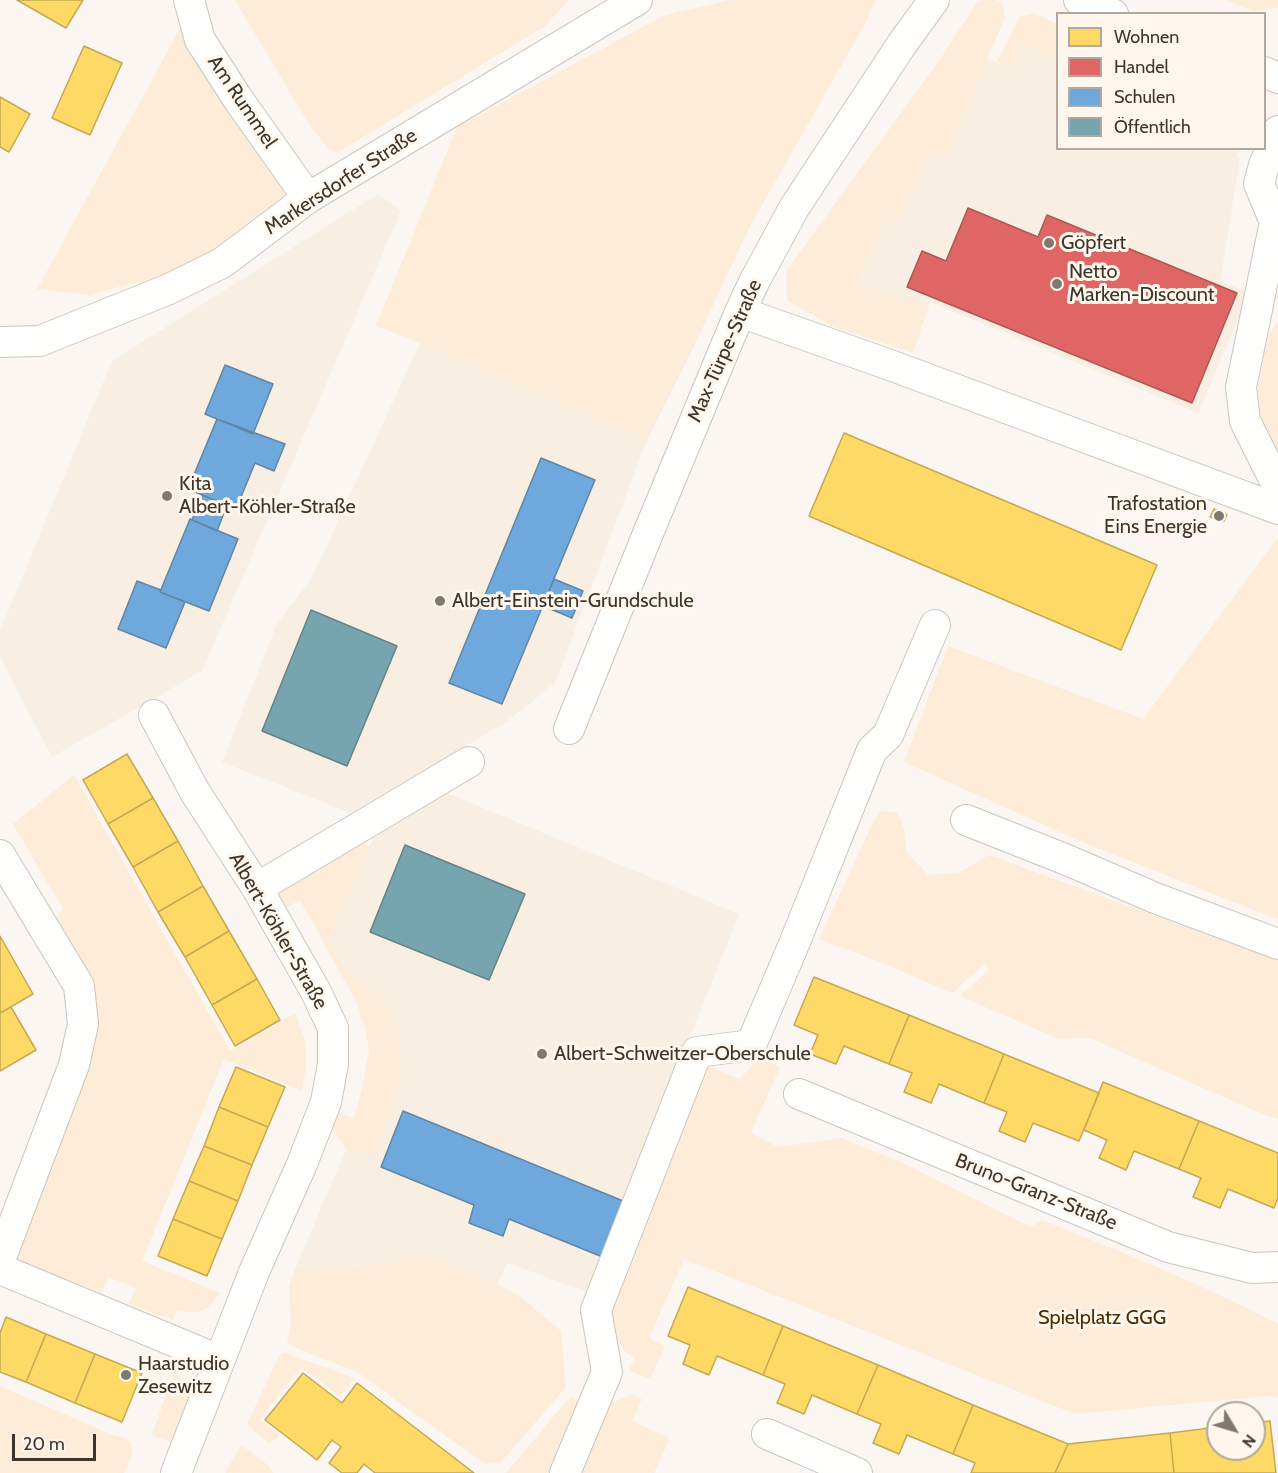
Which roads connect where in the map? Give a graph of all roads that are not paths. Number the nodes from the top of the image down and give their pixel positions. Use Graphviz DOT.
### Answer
graph roads {
  1 [pos="189,0"];
  2 [pos="637,0"];
  3 [pos="934,0"];
  4 [pos="1079,0"];
  5 [pos="1108,12"];
  6 [pos="1278,131"];
  7 [pos="308,198"];
  8 [pos="1276,223"];
  9 [pos="740,312"];
  10 [pos="0,342"];
  11 [pos="1278,487"];
  12 [pos="1278,509"];
  13 [pos="935,625"];
  14 [pos="154,715"];
  15 [pos="569,729"];
  16 [pos="469,762"];
  17 [pos="966,820"];
  18 [pos="0,855"];
  19 [pos="256,888"];
  20 [pos="1278,944"];
  21 [pos="799,1094"];
  22 [pos="0,1260"];
  23 [pos="1278,1267"];
  24 [pos="0,1269"];
  25 [pos="219,1360"];
  26 [pos="767,1434"];
  27 [pos="176,1473"];
  28 [pos="565,1473"];
  29 [pos="857,1473"];
  1 -- 7 [label="street, Am Rummel"];
  2 -- 7 [label="street, Markersdorfer Straße"];
  3 -- 9 [label="street, Max-Türpe-Straße"];
  4 -- 5 [label="street"];
  6 -- 8 [label="street"];
  7 -- 10 [label="street, Markersdorfer Straße"];
  8 -- 11 [label="street"];
  9 -- 12 [label="street"];
  9 -- 15 [label="street, Max-Türpe-Straße"];
  13 -- 28 [label="street"];
  14 -- 19 [label="street, Albert-Köhler-Straße"];
  16 -- 19 [label="street"];
  17 -- 20 [label="street"];
  18 -- 22 [label="street"];
  19 -- 25 [label="street, Albert-Köhler-Straße"];
  21 -- 23 [label="street, Bruno-Granz-Straße"];
  24 -- 25 [label="street"];
  25 -- 27 [label="street, Albert-Köhler-Straße"];
  26 -- 29 [label="street"];
}
